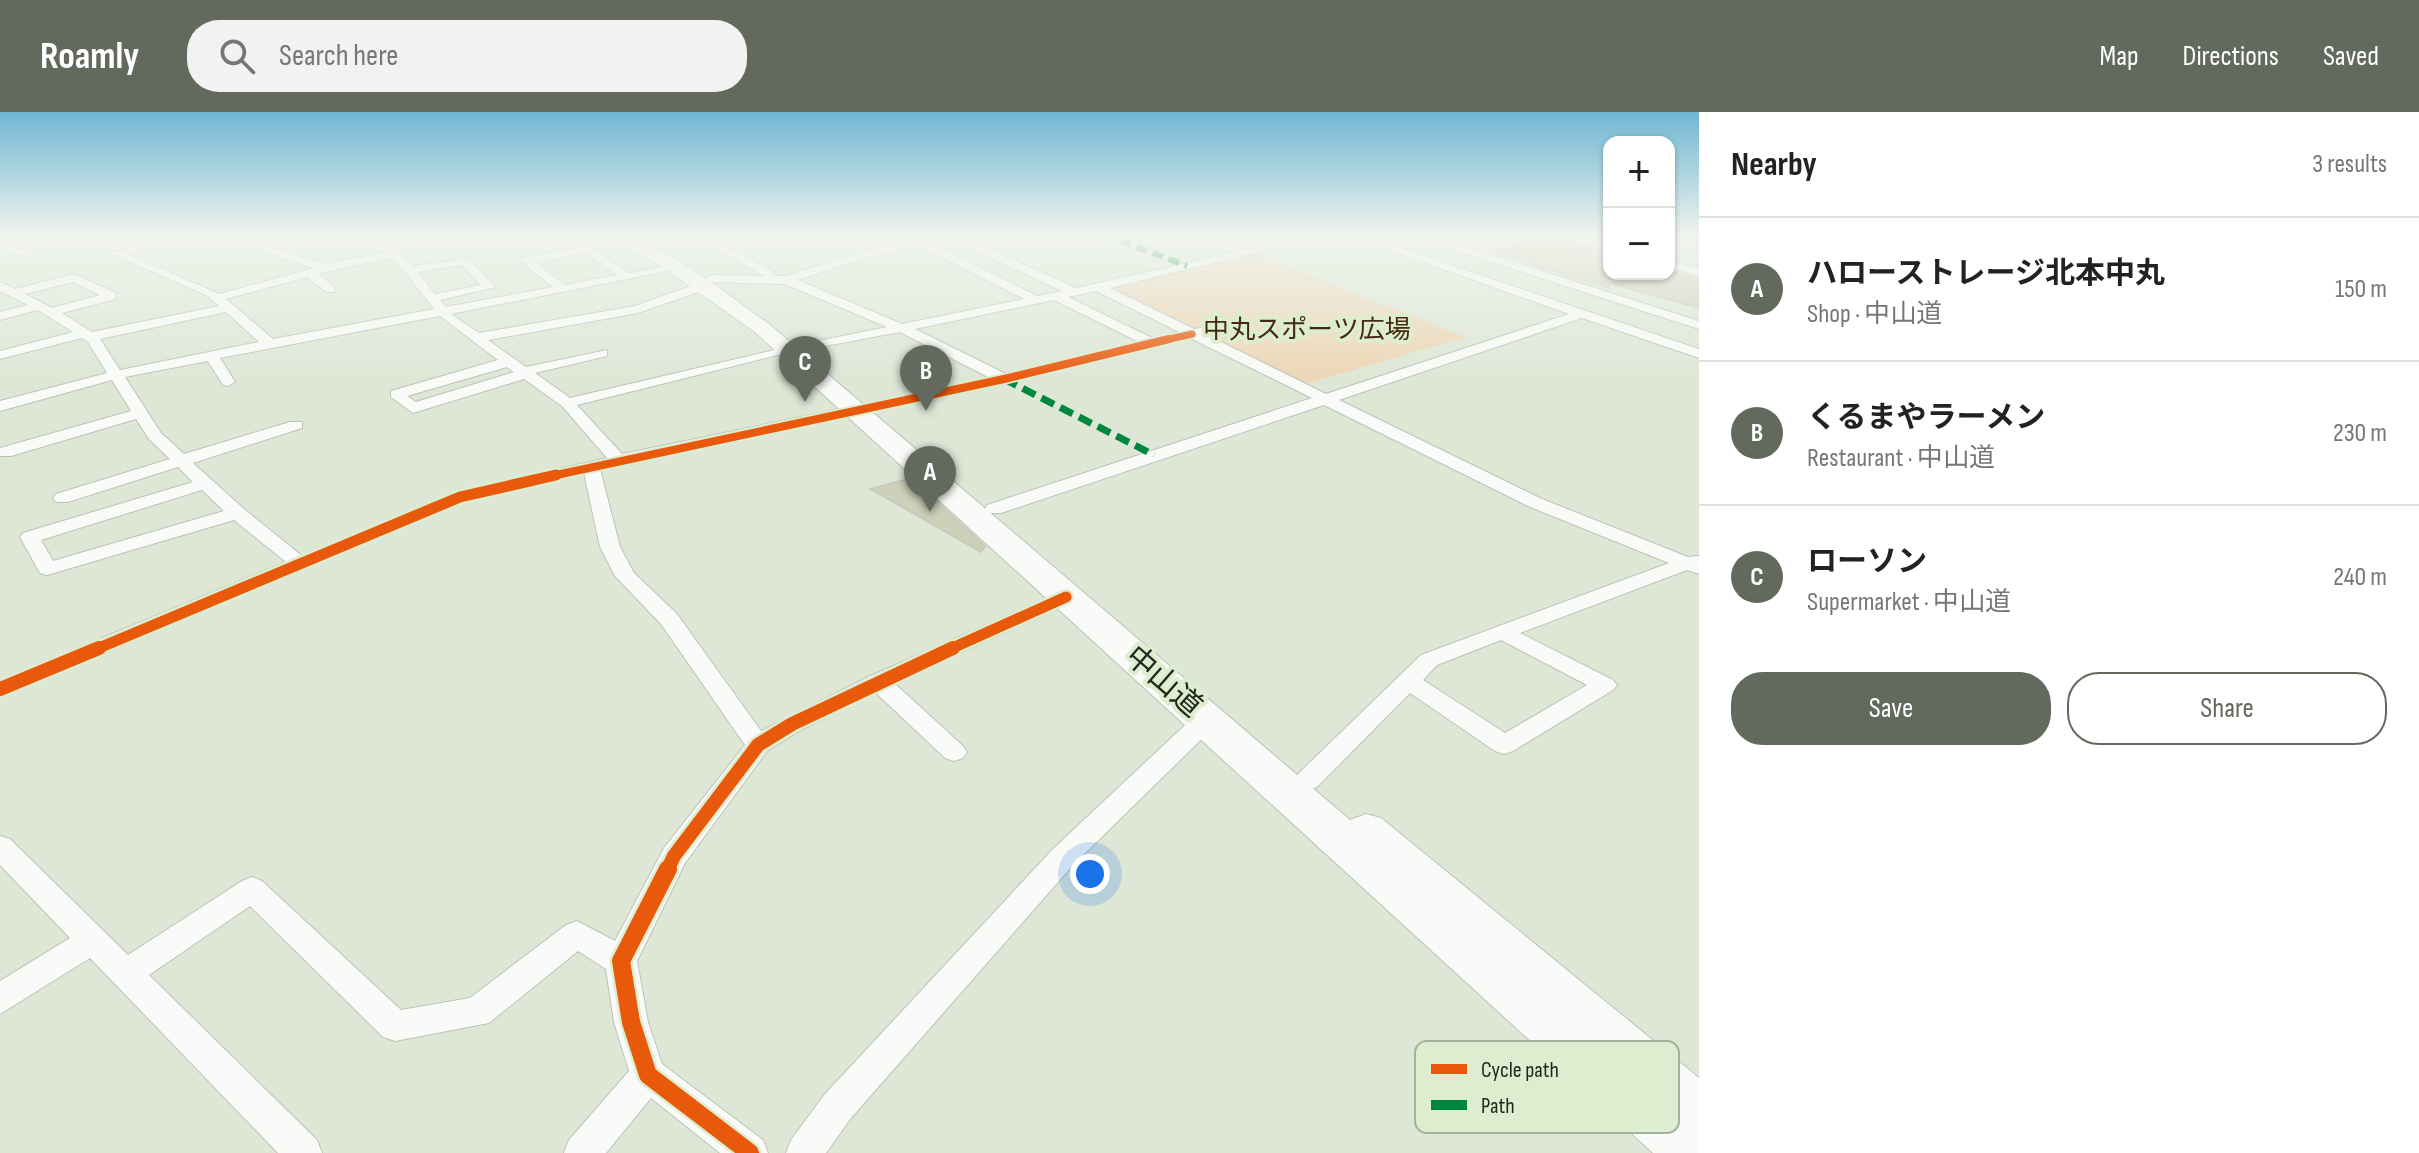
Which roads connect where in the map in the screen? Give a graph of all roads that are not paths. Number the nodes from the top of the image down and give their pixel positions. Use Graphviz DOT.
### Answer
graph roads {
  1 [pos="51,284"];
  2 [pos="86,284"];
  3 [pos="190,284"];
  4 [pos="270,284"];
  5 [pos="323,284"];
  6 [pos="422,284"];
  7 [pos="487,284"];
  8 [pos="561,284"];
  9 [pos="614,284"];
  10 [pos="703,284"];
  11 [pos="710,284"];
  12 [pos="794,284"];
  13 [pos="1003,284"];
  14 [pos="1057,284"];
  15 [pos="1112,284"];
  16 [pos="1493,284"];
  17 [pos="1570,284"];
  18 [pos="0,286"];
  19 [pos="1098,287"];
  20 [pos="330,289"];
  21 [pos="1075,292"];
  22 [pos="13,293"];
  23 [pos="1056,296"];
  24 [pos="217,298"];
  25 [pos="433,298"];
  26 [pos="584,299"];
  27 [pos="1036,300"];
  28 [pos="229,308"];
  29 [pos="45,309"];
  30 [pos="444,311"];
  31 [pos="1582,314"];
  32 [pos="0,316"];
  33 [pos="1699,325"];
  34 [pos="904,329"];
  35 [pos="1199,332"];
  36 [pos="86,335"];
  37 [pos="475,338"];
  38 [pos="1152,343"];
  39 [pos="270,344"];
  40 [pos="796,350"];
  41 [pos="602,353"];
  42 [pos="1699,354"];
  43 [pos="0,355"];
  44 [pos="212,356"];
  45 [pos="507,362"];
  46 [pos="522,373"];
  47 [pos="115,375"];
  48 [pos="1004,379"];
  49 [pos="228,382"];
  50 [pos="1321,398"];
  51 [pos="567,403"];
  52 [pos="0,406"];
  53 [pos="864,408"];
  54 [pos="140,413"];
  55 [pos="296,425"];
  56 [pos="5,452"];
  57 [pos="618,460"];
  58 [pos="182,462"];
  59 [pos="591,466"];
  60 [pos="204,484"];
  61 [pos="62,498"];
  62 [pos="994,509"];
  63 [pos="237,513"];
  64 [pos="300,564"];
  65 [pos="1696,564"];
  66 [pos="1066,597"];
  67 [pos="1502,632"];
  68 [pos="878,681"];
  69 [pos="1408,681"];
  70 [pos="0,689"];
  71 [pos="1207,719"];
  72 [pos="758,745"];
  73 [pos="954,752"];
  74 [pos="1308,780"];
  75 [pos="0,847"];
  76 [pos="94,939"];
  77 [pos="621,961"];
  78 [pos="126,973"];
  79 [pos="0,999"];
  80 [pos="1569,1041"];
  81 [pos="1614,1041"];
  82 [pos="648,1075"];
  83 [pos="1679,1096"];
  84 [pos="1699,1113"];
  85 [pos="1673,1133"];
  86 [pos="304,1153"];
  87 [pos="582,1153"];
  88 [pos="750,1153"];
  89 [pos="804,1153"];
  90 [pos="1695,1153"];
  1 -- 22 [label="street"];
  2 -- 29 [label="street"];
  3 -- 24 [label="street"];
  4 -- 24 [label="street"];
  5 -- 20 [label="street"];
  6 -- 25 [label="street"];
  7 -- 25 [label="street"];
  8 -- 26 [label="street"];
  9 -- 26 [label="street"];
  10 -- 26 [label="street"];
  11 -- 40 [label="highway, 中山道"];
  12 -- 34 [label="street"];
  13 -- 27 [label="street"];
  14 -- 21 [label="street"];
  15 -- 19 [label="street"];
  16 -- 31 [label="street"];
  17 -- 33 [label="street"];
  18 -- 22 [label="street"];
  19 -- 21 [label="street"];
  19 -- 35 [label="street"];
  21 -- 23 [label="street"];
  22 -- 29 [label="street"];
  23 -- 27 [label="street"];
  23 -- 38 [label="street"];
  24 -- 28 [label="street"];
  25 -- 30 [label="street"];
  26 -- 30 [label="street"];
  26 -- 37 [label="street"];
  27 -- 34 [label="street"];
  28 -- 36 [label="street"];
  28 -- 39 [label="street"];
  29 -- 32 [label="street"];
  29 -- 36 [label="street"];
  30 -- 37 [label="street"];
  30 -- 39 [label="street"];
  31 -- 42 [label="street"];
  31 -- 50 [label="street"];
  34 -- 40 [label="street"];
  34 -- 48 [label="street"];
  35 -- 38 [label="street"];
  35 -- 50 [label="street"];
  36 -- 43 [label="street"];
  36 -- 47 [label="street"];
  37 -- 45 [label="street"];
  38 -- 48 [label="street"];
  39 -- 44 [label="street"];
  40 -- 51 [label="street"];
  40 -- 53 [label="highway, 中山道"];
  41 -- 46 [label="street"];
  44 -- 47 [label="street"];
  44 -- 49 [label="street"];
  45 -- 46 [label="street"];
  45 -- 46 [label="street"];
  46 -- 51 [label="street"];
  47 -- 52 [label="street"];
  47 -- 54 [label="street"];
  48 -- 53 [label="street"];
  50 -- 62 [label="street"];
  50 -- 65 [label="street"];
  51 -- 57 [label="street"];
  53 -- 57 [label="street"];
  53 -- 62 [label="highway, 中山道"];
  53 -- 66 [label="highway, 中山道"];
  54 -- 56 [label="street"];
  54 -- 58 [label="street"];
  55 -- 58 [label="street"];
  57 -- 59 [label="street"];
  58 -- 60 [label="street"];
  58 -- 61 [label="street"];
  59 -- 64 [label="street"];
  59 -- 72 [label="street"];
  60 -- 63 [label="street"];
  60 -- 63 [label="street"];
  62 -- 74 [label="highway, 中山道"];
  63 -- 64 [label="street"];
  64 -- 70 [label="street"];
  65 -- 67 [label="street"];
  66 -- 68 [label="street"];
  66 -- 71 [label="highway, 中山道"];
  67 -- 69 [label="street"];
  67 -- 69 [label="street"];
  68 -- 72 [label="street"];
  68 -- 73 [label="street"];
  69 -- 74 [label="street"];
  71 -- 80 [label="highway, 中山道"];
  71 -- 89 [label="street"];
  72 -- 77 [label="street"];
  74 -- 81 [label="highway, 中山道"];
  75 -- 76 [label="street"];
  76 -- 78 [label="street"];
  76 -- 79 [label="street"];
  77 -- 78 [label="street"];
  77 -- 82 [label="street"];
  78 -- 86 [label="street"];
  82 -- 87 [label="street"];
  82 -- 88 [label="street"];
  83 -- 84 [label="highway, 中山道"];
  85 -- 90 [label="highway, 中山道"];
}
